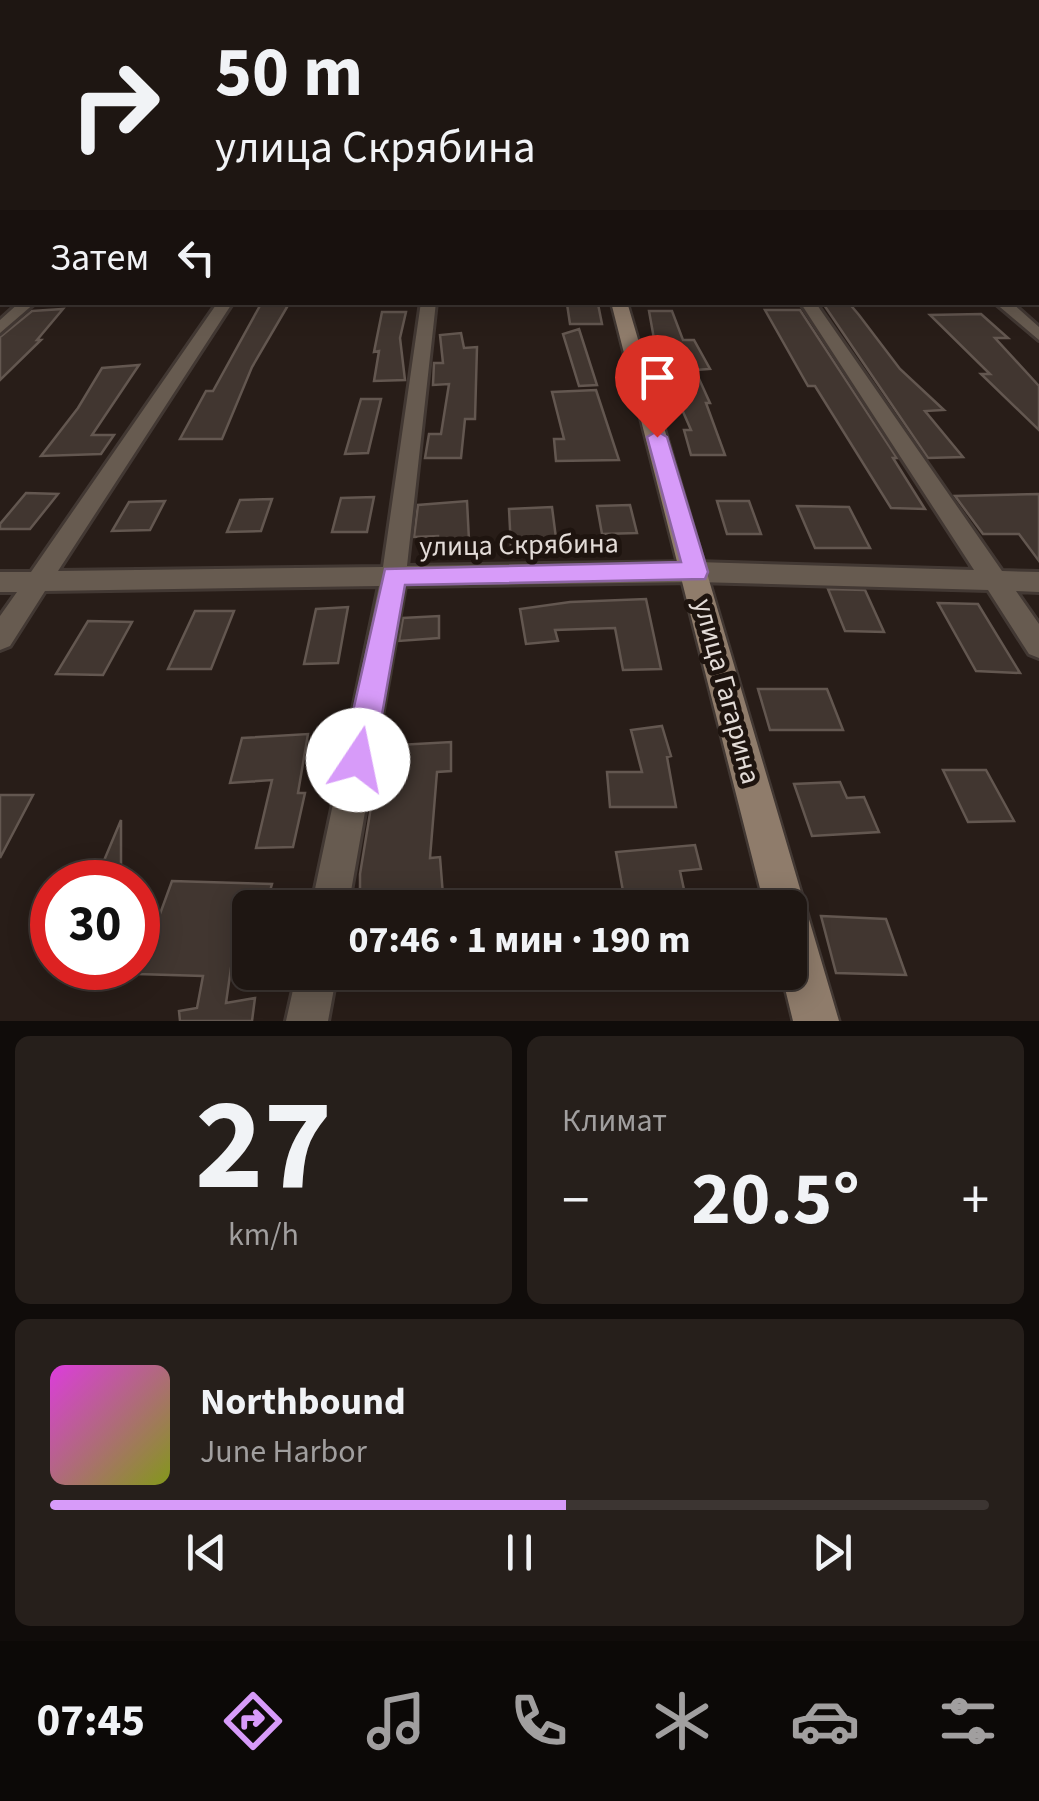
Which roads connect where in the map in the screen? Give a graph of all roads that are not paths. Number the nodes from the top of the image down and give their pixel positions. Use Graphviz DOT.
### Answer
graph roads {
  1 [pos="26,305"];
  2 [pos="224,305"];
  3 [pos="429,305"];
  4 [pos="620,305"];
  5 [pos="809,305"];
  6 [pos="1004,305"];
  7 [pos="0,328"];
  8 [pos="1039,335"];
  9 [pos="696,572"];
  10 [pos="394,576"];
  11 [pos="40,581"];
  12 [pos="0,582"];
  13 [pos="995,582"];
  14 [pos="1039,582"];
  15 [pos="0,638"];
  16 [pos="1039,646"];
  17 [pos="333,890"];
  18 [pos="781,890"];
  19 [pos="807,987"];
  20 [pos="313,990"];
  21 [pos="307,1021"];
  22 [pos="816,1021"];
  1 -- 7 [label="street"];
  2 -- 11 [label="street"];
  3 -- 10 [label="street"];
  4 -- 9 [label="main road, улица Гагарина"];
  5 -- 13 [label="street"];
  6 -- 8 [label="street"];
  9 -- 10 [label="street, улица Скрябина"];
  9 -- 13 [label="street, улица Скрябина"];
  9 -- 18 [label="main road, улица Гагарина"];
  10 -- 11 [label="street, улица Скрябина"];
  10 -- 17 [label="street"];
  11 -- 12 [label="street, улица Скрябина"];
  11 -- 15 [label="street"];
  13 -- 14 [label="street, улица Скрябина"];
  13 -- 16 [label="street"];
  19 -- 22 [label="main road"];
  20 -- 21 [label="street"];
}
